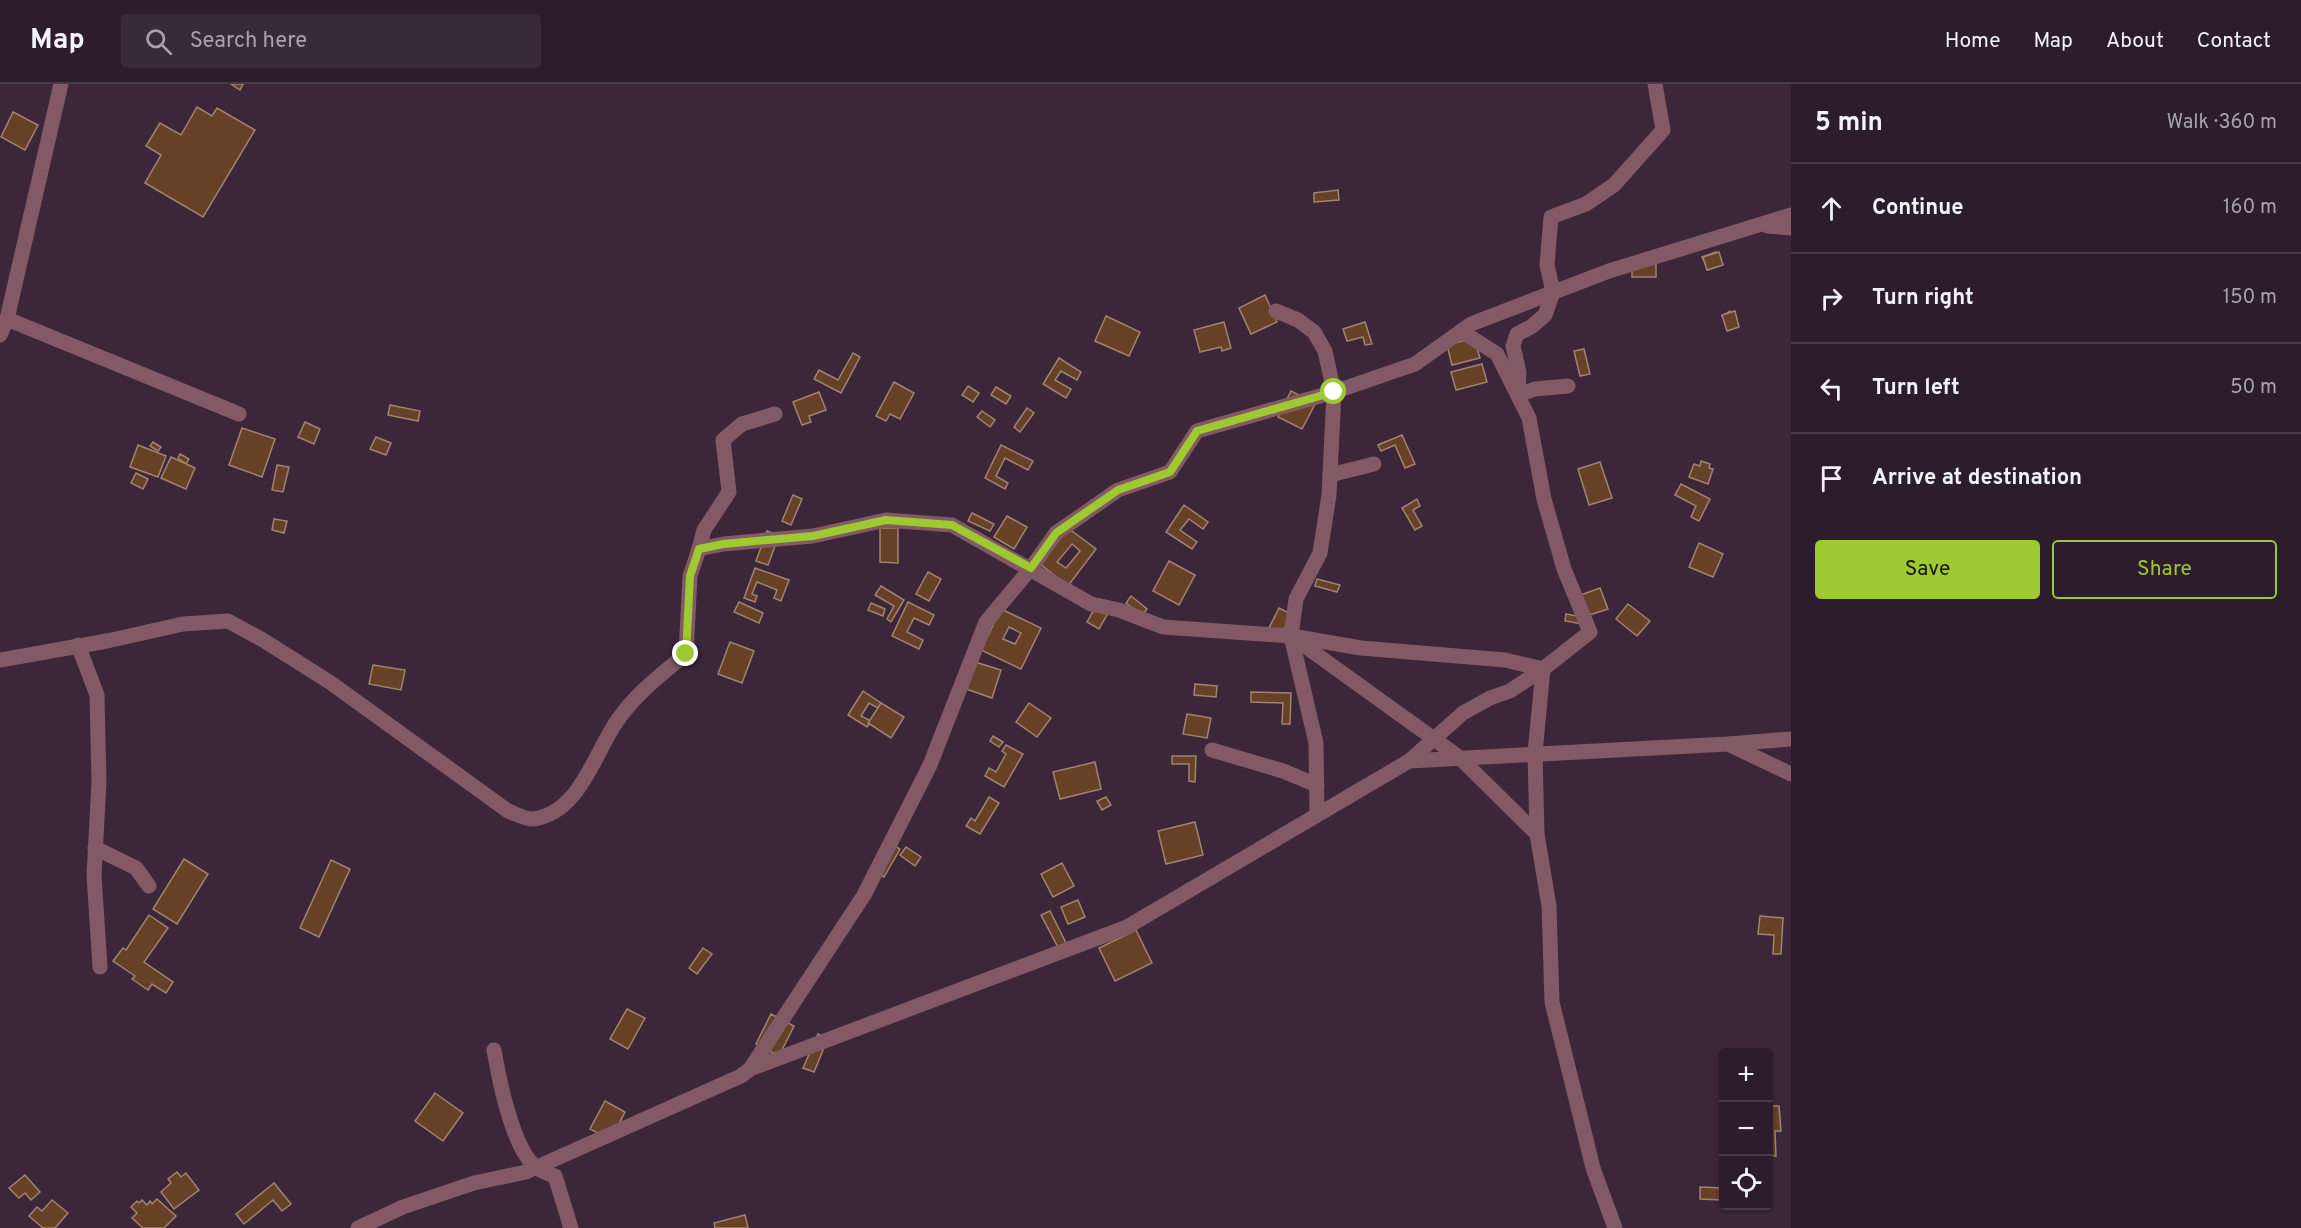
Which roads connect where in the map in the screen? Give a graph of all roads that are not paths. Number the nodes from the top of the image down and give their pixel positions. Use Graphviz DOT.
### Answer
graph roads {
  1 [pos="62,84"];
  2 [pos="1655,84"];
  3 [pos="1791,215"];
  4 [pos="1758,226"];
  5 [pos="1791,228"];
  6 [pos="1553,292"];
  7 [pos="1276,311"];
  8 [pos="7,319"];
  9 [pos="1461,331"];
  10 [pos="0,335"];
  11 [pos="1568,386"];
  12 [pos="1334,392"];
  13 [pos="1518,395"];
  14 [pos="239,414"];
  15 [pos="775,414"];
  16 [pos="1374,464"];
  17 [pos="1330,475"];
  18 [pos="699,549"];
  19 [pos="1031,568"];
  20 [pos="1291,636"];
  21 [pos="78,645"];
  22 [pos="0,660"];
  23 [pos="1543,669"];
  24 [pos="1433,738"];
  25 [pos="1791,739"];
  26 [pos="1728,744"];
  27 [pos="1212,750"];
  28 [pos="1535,753"];
  29 [pos="1459,757"];
  30 [pos="1409,761"];
  31 [pos="1791,774"];
  32 [pos="1317,785"];
  33 [pos="1317,814"];
  34 [pos="1537,834"];
  35 [pos="95,848"];
  36 [pos="149,886"];
  37 [pos="100,967"];
  38 [pos="494,1050"];
  39 [pos="750,1070"];
  40 [pos="564,1155"];
  41 [pos="536,1168"];
  42 [pos="555,1176"];
  43 [pos="358,1228"];
  44 [pos="571,1228"];
  45 [pos="1615,1228"];
  1 -- 8 [label="street"];
  2 -- 6 [label="street"];
  3 -- 4 [label="street"];
  4 -- 5 [label="street"];
  4 -- 6 [label="street"];
  6 -- 9 [label="street"];
  6 -- 13 [label="street"];
  7 -- 12 [label="street"];
  8 -- 10 [label="street"];
  8 -- 14 [label="street"];
  9 -- 12 [label="street"];
  9 -- 13 [label="street"];
  11 -- 13 [label="street"];
  12 -- 17 [label="street"];
  12 -- 19 [label="street"];
  13 -- 23 [label="street"];
  15 -- 18 [label="street"];
  16 -- 17 [label="street"];
  17 -- 20 [label="street"];
  18 -- 19 [label="street"];
  18 -- 21 [label="street"];
  19 -- 20 [label="street"];
  19 -- 39 [label="street"];
  20 -- 23 [label="street"];
  20 -- 24 [label="street"];
  20 -- 32 [label="street"];
  21 -- 22 [label="street"];
  21 -- 35 [label="street"];
  23 -- 24 [label="street"];
  23 -- 28 [label="street"];
  24 -- 29 [label="street"];
  24 -- 30 [label="street"];
  25 -- 26 [label="street"];
  26 -- 28 [label="street"];
  26 -- 31 [label="street"];
  27 -- 32 [label="street"];
  28 -- 29 [label="street"];
  28 -- 34 [label="street"];
  29 -- 30 [label="street"];
  29 -- 34 [label="street"];
  30 -- 33 [label="street"];
  32 -- 33 [label="street"];
  33 -- 39 [label="street"];
  34 -- 45 [label="street"];
  35 -- 36 [label="street"];
  35 -- 37 [label="street"];
  38 -- 41 [label="street"];
  39 -- 40 [label="street"];
  40 -- 41 [label="street"];
  40 -- 42 [label="street"];
  41 -- 42 [label="street"];
  41 -- 43 [label="street"];
  42 -- 44 [label="street"];
}
